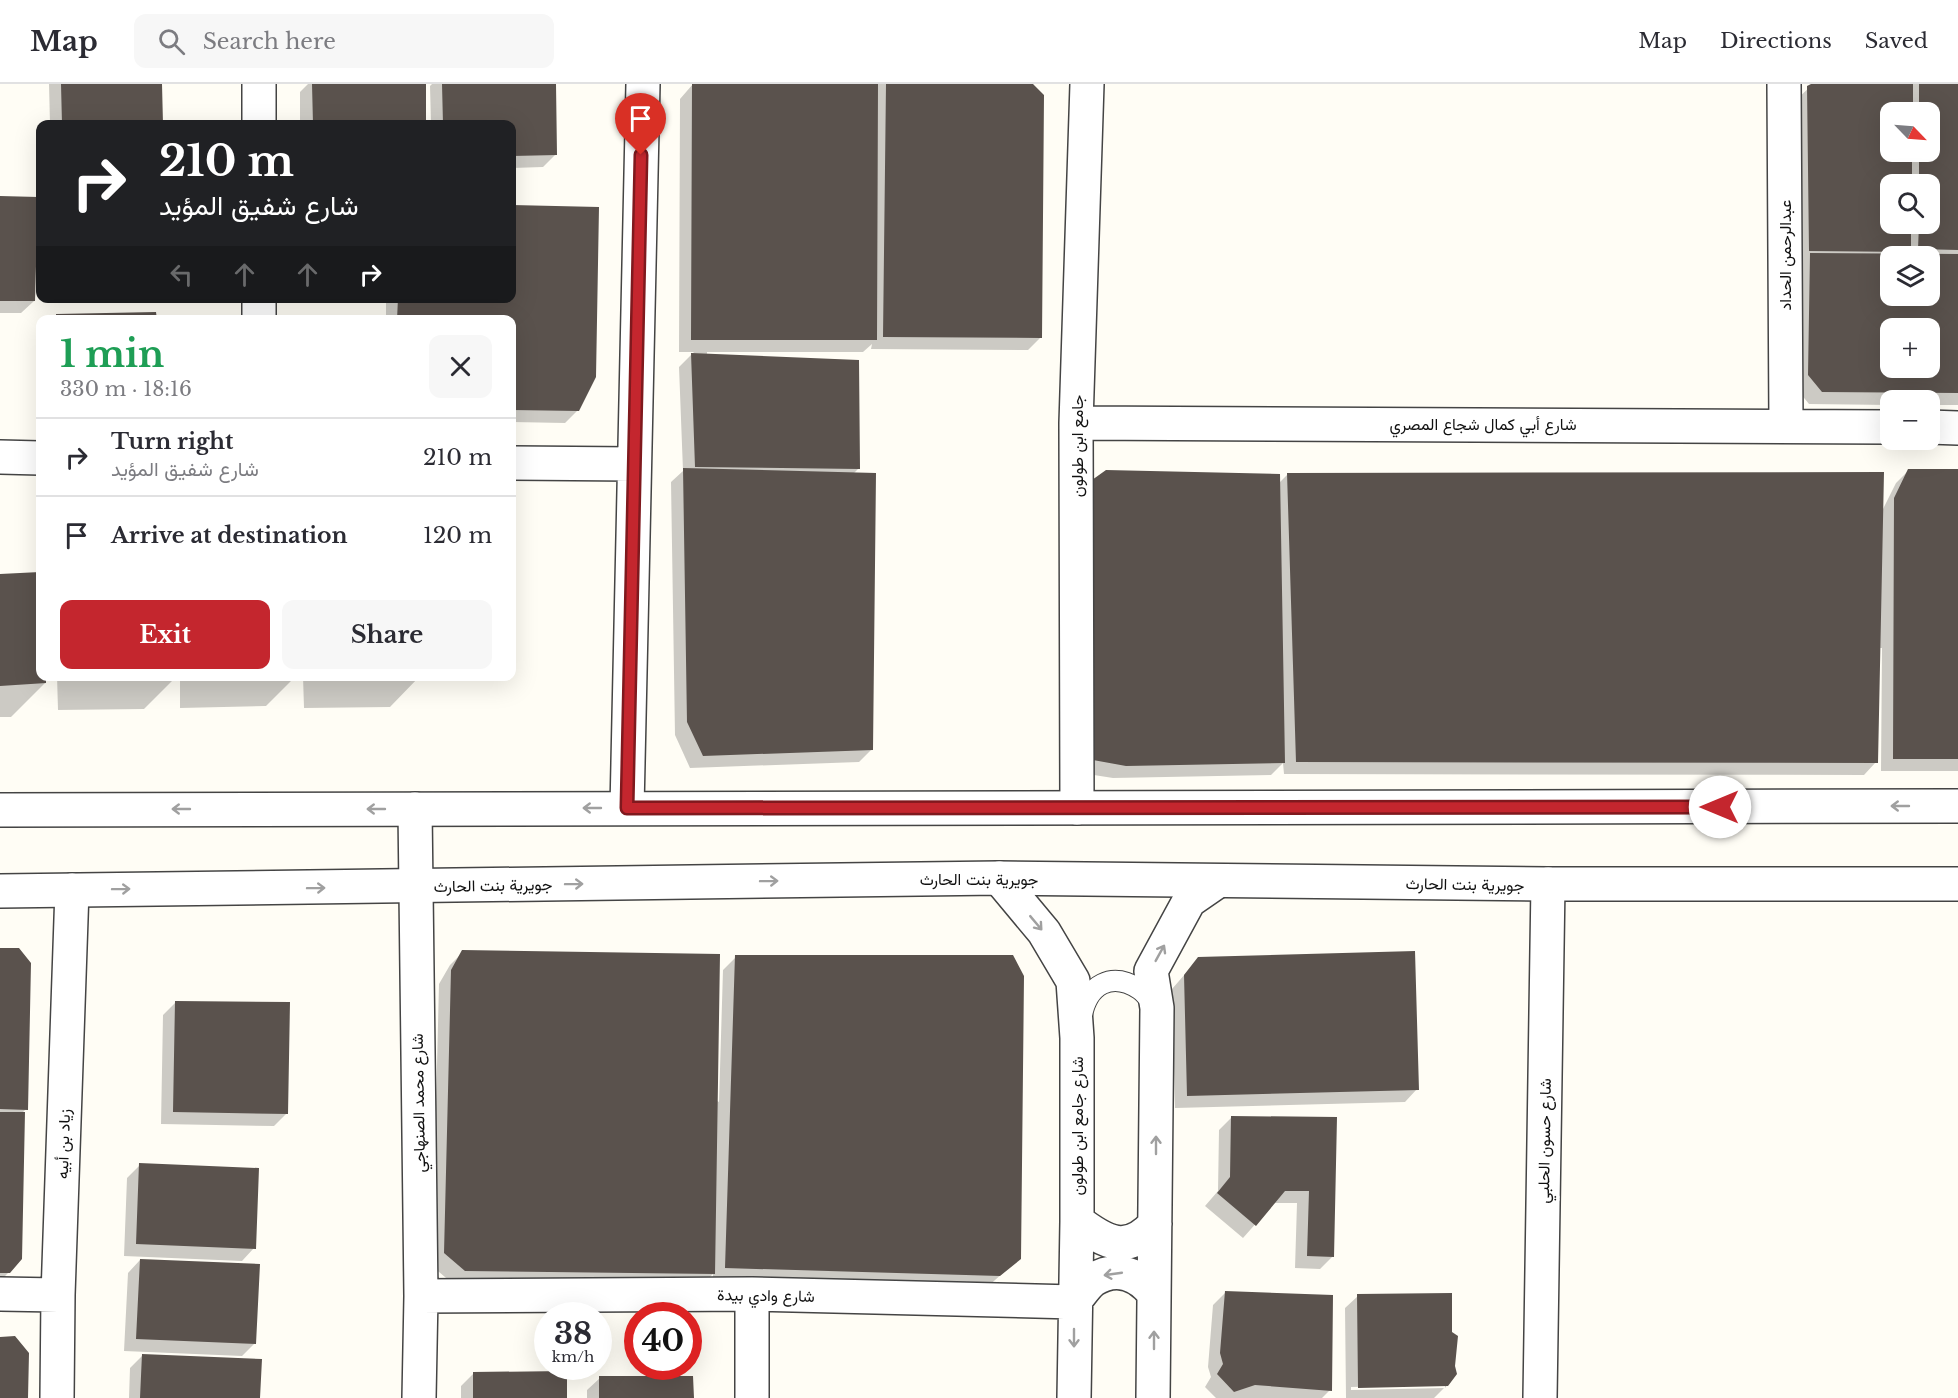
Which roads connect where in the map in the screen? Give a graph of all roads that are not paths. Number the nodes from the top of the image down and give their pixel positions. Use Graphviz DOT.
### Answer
graph roads {
  1 [pos="259,84"];
  2 [pos="643,84"];
  3 [pos="1087,84"];
  4 [pos="1784,84"];
  5 [pos="259,120"];
  6 [pos="1076,423"];
  7 [pos="1786,425"];
  8 [pos="1880,427"];
  9 [pos="1940,427"];
  10 [pos="1958,428"];
  11 [pos="0,457"];
  12 [pos="36,458"];
  13 [pos="516,463"];
  14 [pos="634,464"];
  15 [pos="1958,806"];
  16 [pos="627,808"];
  17 [pos="1077,808"];
  18 [pos="415,809"];
  19 [pos="0,810"];
  20 [pos="999,878"];
  21 [pos="1218,881"];
  22 [pos="1548,884"];
  23 [pos="1958,884"];
  24 [pos="416,887"];
  25 [pos="72,890"];
  26 [pos="0,891"];
  27 [pos="1157,1008"];
  28 [pos="1077,1038"];
  29 [pos="1077,1221"];
  30 [pos="1155,1224"];
  31 [pos="0,1294"];
  32 [pos="752,1294"];
  33 [pos="1154,1294"];
  34 [pos="58,1295"];
  35 [pos="421,1296"];
  36 [pos="1074,1302"];
  37 [pos="57,1398"];
  38 [pos="419,1398"];
  39 [pos="752,1398"];
  40 [pos="1074,1398"];
  41 [pos="1154,1398"];
  42 [pos="1540,1398"];
  1 -- 5 [label="street"];
  2 -- 14 [label="street"];
  3 -- 6 [label="street, جامع ابن طولون"];
  4 -- 7 [label="street, عبدالرحمن الحداد"];
  6 -- 7 [label="street, شارع أبي كمال شجاع المصري"];
  6 -- 17 [label="street, جامع ابن طولون"];
  7 -- 8 [label="street, شارع أبي كمال شجاع المصري"];
  9 -- 10 [label="street"];
  11 -- 12 [label="street"];
  13 -- 14 [label="street"];
  14 -- 16 [label="street"];
  15 -- 17 [label="street, one-way"];
  16 -- 17 [label="street"];
  16 -- 18 [label="street, one-way"];
  18 -- 19 [label="street, one-way"];
  18 -- 24 [label="street, شارع محمد الصنهاجي"];
  20 -- 21 [label="street, جويرية بنت الحارث"];
  24 -- 20 [label="street, جويرية بنت الحارث, one-way"];
  20 -- 28 [label="street, شارع جامع ابن طولون, one-way"];
  21 -- 22 [label="street, جويرية بنت الحارث"];
  27 -- 21 [label="street, one-way"];
  22 -- 23 [label="street, جويرية بنت الحارث"];
  22 -- 42 [label="street, شارع حسون الحلبي"];
  25 -- 24 [label="street, جويرية بنت الحارث, one-way"];
  24 -- 35 [label="street, شارع محمد الصنهاجي"];
  25 -- 26 [label="street, جويرية بنت الحارث"];
  25 -- 34 [label="street, زياد بن أبيه"];
  27 -- 28 [label="lane"];
  30 -- 27 [label="street, one-way"];
  28 -- 29 [label="street, شارع جامع ابن طولون"];
  29 -- 30 [label="street"];
  29 -- 36 [label="street, شارع جامع ابن طولون"];
  30 -- 33 [label="street"];
  31 -- 34 [label="street"];
  32 -- 35 [label="street, شارع وادي بيدة"];
  32 -- 36 [label="street, شارع وادي بيدة"];
  32 -- 39 [label="street"];
  33 -- 36 [label="street, one-way"];
  41 -- 33 [label="street, one-way"];
  34 -- 37 [label="street, زياد بن أبيه"];
  35 -- 38 [label="street, شارع محمد الصنهاجي"];
  36 -- 40 [label="street, شارع جامع ابن طولون, one-way"];
}
